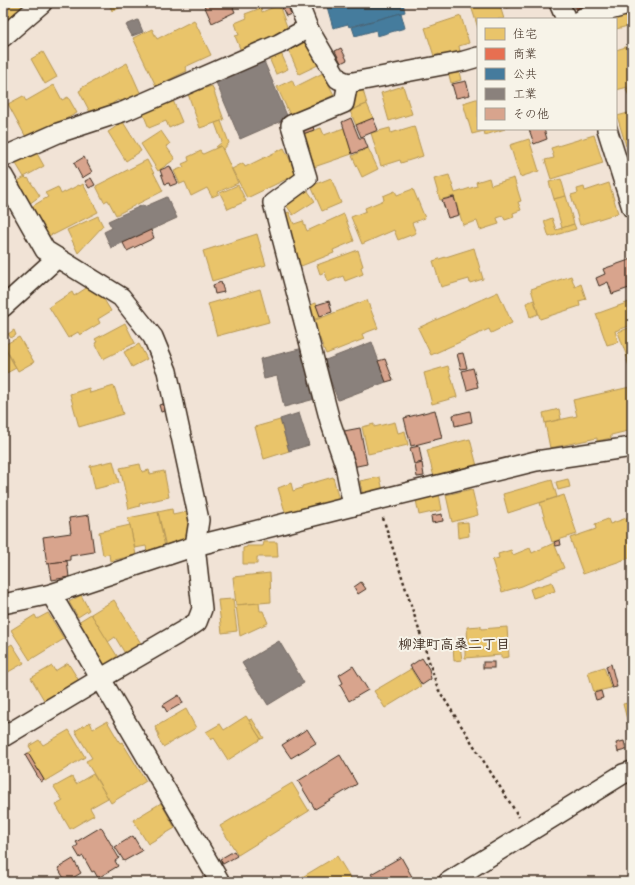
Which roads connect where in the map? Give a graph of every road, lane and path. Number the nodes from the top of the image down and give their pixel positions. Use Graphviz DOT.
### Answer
graph roads {
  1 [pos="42,3"];
  2 [pos="298,3"];
  3 [pos="559,3"];
  4 [pos="632,4"];
  5 [pos="566,18"];
  6 [pos="583,18"];
  7 [pos="308,28"];
  8 [pos="3,37"];
  9 [pos="477,57"];
  10 [pos="348,83"];
  11 [pos="608,130"];
  12 [pos="624,155"];
  13 [pos="3,156"];
  14 [pos="3,176"];
  15 [pos="632,208"];
  16 [pos="57,258"];
  17 [pos="3,306"];
  18 [pos="632,447"];
  19 [pos="377,500"];
  20 [pos="353,506"];
  21 [pos="195,546"];
  22 [pos="51,594"];
  23 [pos="3,604"];
  24 [pos="100,679"];
  25 [pos="3,737"];
  26 [pos="632,771"];
  27 [pos="529,832"];
  28 [pos="220,882"];
  29 [pos="448,882"];
  1 -- 8 [label="street"];
  2 -- 7 [label="street"];
  3 -- 5 [label="street"];
  4 -- 6 [label="street"];
  7 -- 10 [label="street"];
  7 -- 13 [label="street"];
  9 -- 10 [label="street"];
  10 -- 20 [label="street"];
  11 -- 12 [label="street"];
  12 -- 15 [label="street"];
  14 -- 16 [label="street"];
  16 -- 17 [label="street"];
  16 -- 21 [label="street"];
  18 -- 19 [label="street"];
  19 -- 20 [label="street"];
  19 -- 27 [label="path"];
  20 -- 21 [label="street"];
  21 -- 22 [label="street"];
  21 -- 24 [label="street"];
  22 -- 23 [label="street"];
  22 -- 24 [label="street"];
  24 -- 25 [label="street"];
  24 -- 28 [label="street"];
  26 -- 27 [label="street"];
  27 -- 29 [label="street"];
}
